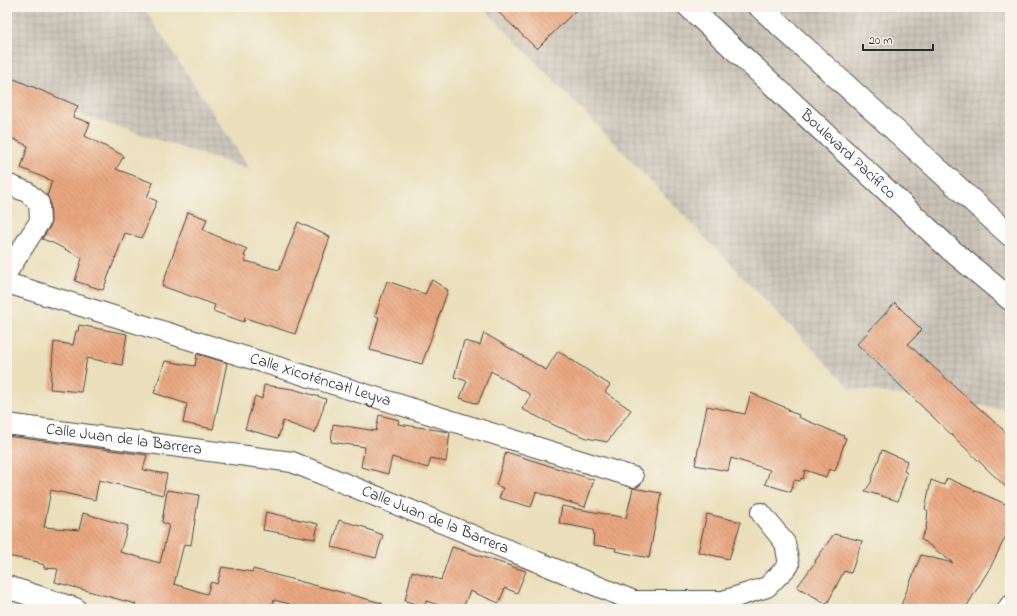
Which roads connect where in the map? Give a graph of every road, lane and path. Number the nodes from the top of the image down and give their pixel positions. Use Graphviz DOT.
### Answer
graph roads {
  1 [pos="689,7"];
  2 [pos="760,7"];
  3 [pos="7,184"];
  4 [pos="1010,235"];
  5 [pos="7,272"];
  6 [pos="7,283"];
  7 [pos="1010,299"];
  8 [pos="7,424"];
  9 [pos="633,476"];
  10 [pos="761,513"];
  11 [pos="7,587"];
  12 [pos="75,609"];
  1 -- 7 [label="main road, Boulevard Pacífico"];
  2 -- 4 [label="main road"];
  3 -- 5 [label="street"];
  6 -- 9 [label="street, Calle Xicoténcatl Leyva"];
  8 -- 10 [label="street, Calle Juan de la Barrera"];
  11 -- 12 [label="main road"];
}
